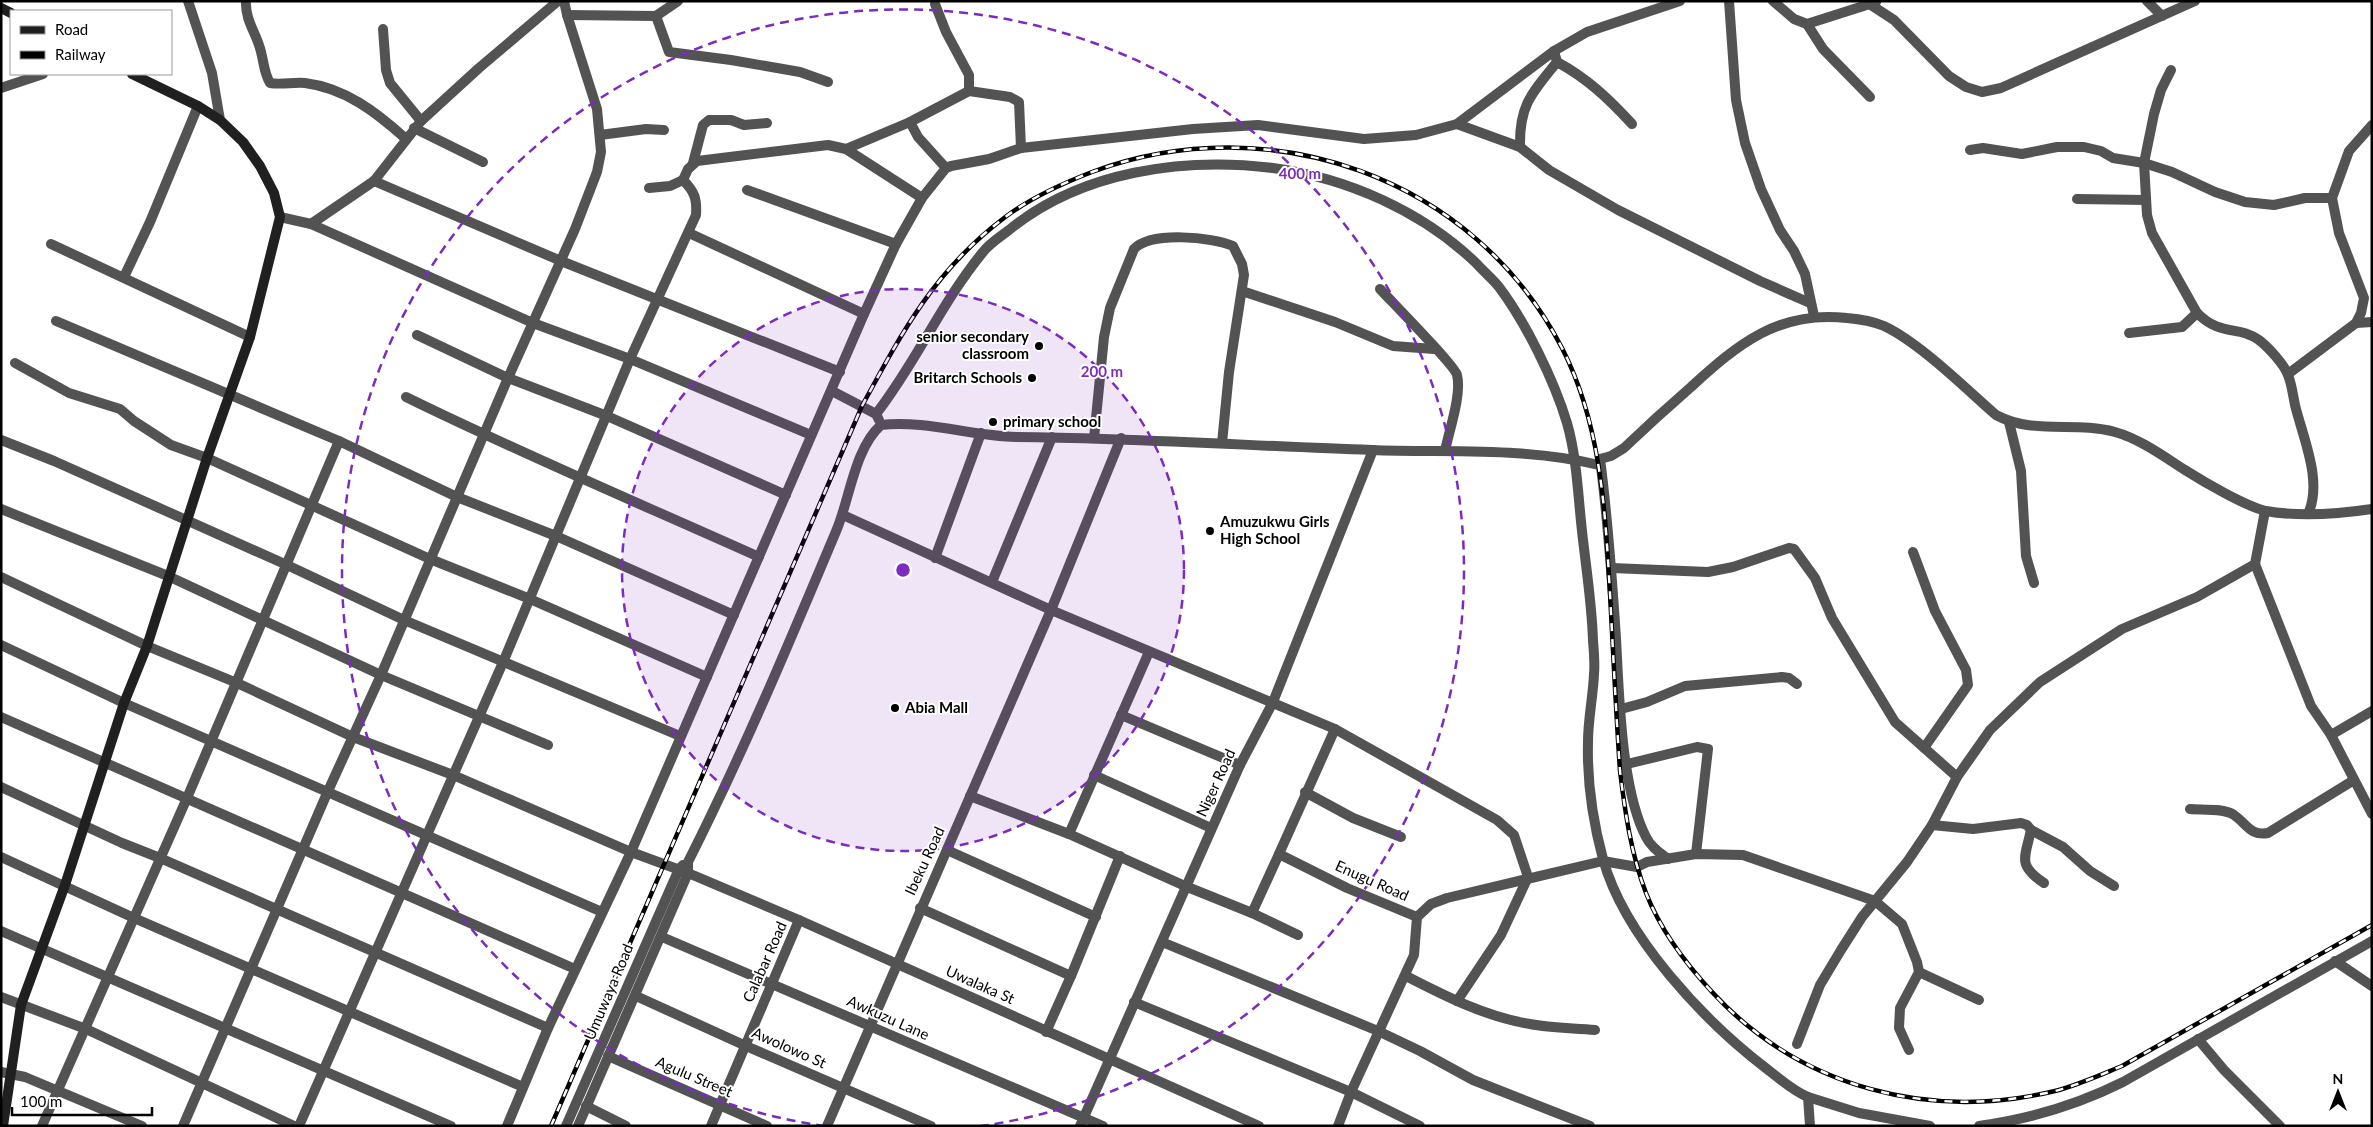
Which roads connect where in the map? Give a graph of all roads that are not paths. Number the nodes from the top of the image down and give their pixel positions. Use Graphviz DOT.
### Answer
graph roads {
  1 [pos="188,1"];
  2 [pos="246,1"];
  3 [pos="558,1"];
  4 [pos="564,1"];
  5 [pos="678,1"];
  6 [pos="1680,1"];
  7 [pos="1728,1"];
  8 [pos="1773,1"];
  9 [pos="2147,1"];
  10 [pos="2195,1"];
  11 [pos="1874,3"];
  12 [pos="935,4"];
  13 [pos="567,15"];
  14 [pos="656,16"];
  15 [pos="2162,16"];
  16 [pos="1807,24"];
  17 [pos="383,29"];
  18 [pos="1554,51"];
  19 [pos="1557,62"];
  20 [pos="2171,70"];
  21 [pos="40,75"];
  22 [pos="134,75"];
  23 [pos="828,82"];
  24 [pos="1,88"];
  25 [pos="969,90"];
  26 [pos="1870,97"];
  27 [pos="198,106"];
  28 [pos="220,120"];
  29 [pos="910,122"];
  30 [pos="768,123"];
  31 [pos="417,124"];
  32 [pos="1456,124"];
  33 [pos="1632,124"];
  34 [pos="2372,125"];
  35 [pos="664,130"];
  36 [pos="600,135"];
  37 [pos="405,138"];
  38 [pos="1021,148"];
  39 [pos="1520,148"];
  40 [pos="846,149"];
  41 [pos="1970,150"];
  42 [pos="483,162"];
  43 [pos="692,162"];
  44 [pos="2144,163"];
  45 [pos="946,168"];
  46 [pos="683,180"];
  47 [pos="374,181"];
  48 [pos="650,188"];
  49 [pos="747,190"];
  50 [pos="922,198"];
  51 [pos="2332,198"];
  52 [pos="2077,200"];
  53 [pos="2146,200"];
  54 [pos="280,217"];
  55 [pos="311,224"];
  56 [pos="689,233"];
  57 [pos="52,244"];
  58 [pos="896,244"];
  59 [pos="561,261"];
  60 [pos="124,277"];
  61 [pos="1380,289"];
  62 [pos="1242,291"];
  63 [pos="659,298"];
  64 [pos="1810,302"];
  65 [pos="2197,313"];
  66 [pos="864,314"];
  67 [pos="1814,316"];
  68 [pos="56,321"];
  69 [pos="2372,322"];
  70 [pos="533,323"];
  71 [pos="2356,323"];
  72 [pos="2128,333"];
  73 [pos="417,335"];
  74 [pos="250,337"];
  75 [pos="1434,349"];
  76 [pos="630,359"];
  77 [pos="15,363"];
  78 [pos="840,372"];
  79 [pos="2288,374"];
  80 [pos="508,378"];
  81 [pos="832,391"];
  82 [pos="230,396"];
  83 [pos="406,397"];
  84 [pos="876,414"];
  85 [pos="607,416"];
  86 [pos="2009,422"];
  87 [pos="881,425"];
  88 [pos="981,433"];
  89 [pos="484,435"];
  90 [pos="810,435"];
  91 [pos="1052,437"];
  92 [pos="1094,438"];
  93 [pos="1121,438"];
  94 [pos="1,440"];
  95 [pos="339,441"];
  96 [pos="1222,443"];
  97 [pos="1373,450"];
  98 [pos="1445,451"];
  99 [pos="207,458"];
  100 [pos="1575,459"];
  101 [pos="1600,459"];
  102 [pos="582,477"];
  103 [pos="786,495"];
  104 [pos="457,497"];
  105 [pos="312,507"];
  106 [pos="1,509"];
  107 [pos="2372,509"];
  108 [pos="2265,511"];
  109 [pos="2308,514"];
  110 [pos="842,515"];
  111 [pos="186,520"];
  112 [pos="556,536"];
  113 [pos="1913,552"];
  114 [pos="759,557"];
  115 [pos="935,558"];
  116 [pos="430,560"];
  117 [pos="2255,564"];
  118 [pos="287,565"];
  119 [pos="1612,568"];
  120 [pos="168,576"];
  121 [pos="1,577"];
  122 [pos="992,582"];
  123 [pos="2034,583"];
  124 [pos="530,599"];
  125 [pos="1051,610"];
  126 [pos="734,615"];
  127 [pos="264,619"];
  128 [pos="404,620"];
  129 [pos="1,645"];
  130 [pos="147,646"];
  131 [pos="1150,652"];
  132 [pos="504,660"];
  133 [pos="381,675"];
  134 [pos="706,677"];
  135 [pos="237,684"];
  136 [pos="1797,684"];
  137 [pos="1273,702"];
  138 [pos="124,703"];
  139 [pos="1621,709"];
  140 [pos="2372,711"];
  141 [pos="479,714"];
  142 [pos="1121,714"];
  143 [pos="1,717"];
  144 [pos="1334,729"];
  145 [pos="2330,735"];
  146 [pos="680,736"];
  147 [pos="353,737"];
  148 [pos="211,741"];
  149 [pos="548,745"];
  150 [pos="1924,748"];
  151 [pos="105,764"];
  152 [pos="1627,764"];
  153 [pos="1240,765"];
  154 [pos="453,775"];
  155 [pos="1094,775"];
  156 [pos="1957,777"];
  157 [pos="2354,780"];
  158 [pos="1,787"];
  159 [pos="328,791"];
  160 [pos="1305,792"];
  161 [pos="970,796"];
  162 [pos="187,798"];
  163 [pos="2190,809"];
  164 [pos="2372,814"];
  165 [pos="1932,825"];
  166 [pos="85,826"];
  167 [pos="1211,828"];
  168 [pos="2031,830"];
  169 [pos="427,834"];
  170 [pos="1069,834"];
  171 [pos="1401,837"];
  172 [pos="304,849"];
  173 [pos="947,850"];
  174 [pos="631,852"];
  175 [pos="1279,854"];
  176 [pos="1696,854"];
  177 [pos="1120,856"];
  178 [pos="1,857"];
  179 [pos="160,858"];
  180 [pos="1668,858"];
  181 [pos="1603,861"];
  182 [pos="683,871"];
  183 [pos="1528,877"];
  184 [pos="2044,883"];
  185 [pos="65,885"];
  186 [pos="1185,886"];
  187 [pos="2114,886"];
  188 [pos="401,892"];
  189 [pos="1875,901"];
  190 [pos="920,908"];
  191 [pos="278,910"];
  192 [pos="602,912"];
  193 [pos="1252,912"];
  194 [pos="1096,916"];
  195 [pos="1417,917"];
  196 [pos="134,918"];
  197 [pos="800,920"];
  198 [pos="1,931"];
  199 [pos="1298,935"];
  200 [pos="662,936"];
  201 [pos="2372,941"];
  202 [pos="1162,942"];
  203 [pos="41,949"];
  204 [pos="375,951"];
  205 [pos="2335,961"];
  206 [pos="896,963"];
  207 [pos="575,969"];
  208 [pos="252,970"];
  209 [pos="1918,972"];
  210 [pos="1071,976"];
  211 [pos="1406,976"];
  212 [pos="108,978"];
  213 [pos="771,982"];
  214 [pos="2372,986"];
  215 [pos="636,996"];
  216 [pos="1,997"];
  217 [pos="1978,1000"];
  218 [pos="1457,1001"];
  219 [pos="1134,1002"];
  220 [pos="21,1004"];
  221 [pos="348,1012"];
  222 [pos="870,1027"];
  223 [pos="548,1028"];
  224 [pos="86,1029"];
  225 [pos="226,1029"];
  226 [pos="1595,1030"];
  227 [pos="1378,1031"];
  228 [pos="1046,1032"];
  229 [pos="2198,1039"];
  230 [pos="1797,1044"];
  231 [pos="746,1046"];
  232 [pos="1908,1050"];
  233 [pos="608,1056"];
  234 [pos="1110,1060"];
  235 [pos="324,1070"];
  236 [pos="6,1073"];
  237 [pos="203,1083"];
  238 [pos="523,1087"];
  239 [pos="843,1088"];
  240 [pos="57,1092"];
  241 [pos="1351,1092"];
  242 [pos="1808,1098"];
  243 [pos="720,1104"];
  244 [pos="586,1106"];
  245 [pos="1082,1121"];
  246 [pos="1585,1125"];
  247 [pos="3,1126"];
  248 [pos="42,1126"];
  249 [pos="142,1126"];
  250 [pos="183,1126"];
  251 [pos="294,1126"];
  252 [pos="299,1126"];
  253 [pos="451,1126"];
  254 [pos="507,1126"];
  255 [pos="566,1126"];
  256 [pos="578,1126"];
  257 [pos="626,1126"];
  258 [pos="711,1126"];
  259 [pos="767,1126"];
  260 [pos="827,1126"];
  261 [pos="931,1126"];
  262 [pos="1103,1126"];
  263 [pos="1259,1126"];
  264 [pos="1338,1126"];
  265 [pos="1420,1126"];
  266 [pos="1810,1126"];
  267 [pos="1930,1126"];
  268 [pos="1979,1126"];
  269 [pos="2280,1126"];
  1 -- 28 [label="street"];
  2 -- 37 [label="street"];
  3 -- 31 [label="street"];
  4 -- 13 [label="street"];
  5 -- 14 [label="street"];
  6 -- 18 [label="street"];
  7 -- 64 [label="street"];
  8 -- 16 [label="street"];
  9 -- 15 [label="street"];
  10 -- 15 [label="street"];
  11 -- 15 [label="street"];
  11 -- 16 [label="street"];
  12 -- 25 [label="street"];
  13 -- 14 [label="street"];
  13 -- 36 [label="street"];
  14 -- 23 [label="street"];
  16 -- 26 [label="street"];
  17 -- 31 [label="street"];
  18 -- 19 [label="street"];
  18 -- 32 [label="street"];
  19 -- 33 [label="street"];
  19 -- 39 [label="street"];
  20 -- 44 [label="street"];
  21 -- 24 [label="street"];
  22 -- 27 [label="main road"];
  25 -- 29 [label="street"];
  25 -- 38 [label="street"];
  27 -- 28 [label="main road"];
  27 -- 60 [label="street"];
  28 -- 54 [label="main road"];
  29 -- 40 [label="street"];
  29 -- 45 [label="street"];
  30 -- 43 [label="street"];
  31 -- 37 [label="street"];
  31 -- 42 [label="street"];
  32 -- 38 [label="street"];
  32 -- 39 [label="street"];
  34 -- 51 [label="street"];
  35 -- 36 [label="street"];
  36 -- 59 [label="street"];
  37 -- 47 [label="street"];
  38 -- 45 [label="street"];
  39 -- 64 [label="street"];
  40 -- 43 [label="street"];
  40 -- 50 [label="street"];
  41 -- 44 [label="street"];
  43 -- 46 [label="street"];
  44 -- 51 [label="street"];
  44 -- 53 [label="street"];
  45 -- 50 [label="street"];
  46 -- 48 [label="street"];
  46 -- 56 [label="street"];
  47 -- 55 [label="street"];
  47 -- 59 [label="street"];
  49 -- 58 [label="street"];
  50 -- 58 [label="street"];
  51 -- 71 [label="street"];
  52 -- 53 [label="street"];
  53 -- 65 [label="street"];
  54 -- 55 [label="street"];
  54 -- 74 [label="main road"];
  55 -- 70 [label="street"];
  56 -- 63 [label="street"];
  56 -- 66 [label="street"];
  57 -- 60 [label="street"];
  58 -- 66 [label="street"];
  59 -- 63 [label="street"];
  59 -- 70 [label="street"];
  60 -- 74 [label="street"];
  61 -- 75 [label="street"];
  62 -- 75 [label="street"];
  62 -- 92 [label="street"];
  62 -- 96 [label="street"];
  63 -- 76 [label="street"];
  63 -- 78 [label="street"];
  64 -- 67 [label="street"];
  65 -- 72 [label="street"];
  65 -- 79 [label="street"];
  66 -- 78 [label="street"];
  67 -- 86 [label="street"];
  67 -- 101 [label="street"];
  68 -- 82 [label="street"];
  69 -- 71 [label="street"];
  70 -- 76 [label="street"];
  70 -- 80 [label="street"];
  71 -- 79 [label="street"];
  73 -- 80 [label="street"];
  74 -- 82 [label="main road"];
  75 -- 98 [label="street"];
  76 -- 85 [label="street"];
  76 -- 90 [label="street"];
  77 -- 99 [label="street"];
  78 -- 81 [label="street"];
  79 -- 109 [label="street"];
  80 -- 85 [label="street"];
  80 -- 89 [label="street"];
  81 -- 84 [label="street"];
  81 -- 90 [label="street"];
  82 -- 95 [label="street"];
  82 -- 99 [label="main road"];
  83 -- 89 [label="street"];
  84 -- 87 [label="street"];
  84 -- 100 [label="street"];
  85 -- 102 [label="street"];
  85 -- 103 [label="street"];
  86 -- 108 [label="street"];
  86 -- 123 [label="street"];
  87 -- 88 [label="street"];
  87 -- 110 [label="street"];
  88 -- 91 [label="street"];
  88 -- 115 [label="street"];
  89 -- 102 [label="street"];
  89 -- 104 [label="street"];
  90 -- 103 [label="street"];
  91 -- 92 [label="street"];
  91 -- 122 [label="street"];
  92 -- 93 [label="street"];
  93 -- 96 [label="street"];
  93 -- 125 [label="street, Ibeku Road"];
  94 -- 111 [label="street"];
  95 -- 104 [label="street"];
  95 -- 105 [label="street"];
  96 -- 97 [label="street"];
  97 -- 98 [label="street"];
  97 -- 137 [label="street, Niger Road"];
  98 -- 100 [label="street"];
  99 -- 105 [label="street"];
  99 -- 111 [label="main road"];
  100 -- 101 [label="street"];
  100 -- 181 [label="street"];
  101 -- 119 [label="street"];
  102 -- 112 [label="street"];
  102 -- 114 [label="street"];
  103 -- 114 [label="street"];
  104 -- 112 [label="street"];
  104 -- 116 [label="street"];
  105 -- 116 [label="street"];
  105 -- 118 [label="street"];
  106 -- 120 [label="street"];
  107 -- 109 [label="street"];
  108 -- 109 [label="street"];
  108 -- 117 [label="street"];
  110 -- 115 [label="street"];
  110 -- 182 [label="street"];
  111 -- 118 [label="street"];
  111 -- 120 [label="main road"];
  112 -- 124 [label="street"];
  112 -- 126 [label="street"];
  113 -- 150 [label="street"];
  114 -- 126 [label="street"];
  115 -- 122 [label="street"];
  116 -- 124 [label="street"];
  116 -- 128 [label="street"];
  117 -- 145 [label="street"];
  117 -- 156 [label="street"];
  118 -- 127 [label="street"];
  118 -- 128 [label="street"];
  119 -- 139 [label="street"];
  119 -- 150 [label="street"];
  120 -- 127 [label="street"];
  120 -- 130 [label="main road"];
  121 -- 130 [label="street, Uwalaka St"];
  122 -- 125 [label="street"];
  124 -- 132 [label="street"];
  124 -- 134 [label="street"];
  125 -- 131 [label="street"];
  125 -- 161 [label="street, Ibeku Road"];
  126 -- 134 [label="street"];
  127 -- 133 [label="street"];
  127 -- 135 [label="street"];
  128 -- 132 [label="street"];
  128 -- 133 [label="street"];
  129 -- 138 [label="street"];
  130 -- 135 [label="street, Uwalaka St"];
  130 -- 138 [label="main road"];
  131 -- 137 [label="street"];
  131 -- 142 [label="street"];
  132 -- 141 [label="street"];
  132 -- 146 [label="street"];
  133 -- 141 [label="street"];
  133 -- 147 [label="street"];
  134 -- 146 [label="street"];
  135 -- 147 [label="street, Uwalaka St"];
  135 -- 148 [label="street"];
  136 -- 139 [label="street"];
  137 -- 144 [label="street"];
  137 -- 153 [label="street, Niger Road"];
  138 -- 148 [label="street"];
  138 -- 151 [label="main road"];
  139 -- 152 [label="street"];
  140 -- 145 [label="street"];
  141 -- 149 [label="street"];
  141 -- 154 [label="street"];
  142 -- 153 [label="street"];
  142 -- 155 [label="street"];
  143 -- 151 [label="street"];
  144 -- 160 [label="street"];
  144 -- 183 [label="street"];
  145 -- 157 [label="street"];
  146 -- 174 [label="street"];
  147 -- 154 [label="street, Uwalaka St"];
  147 -- 159 [label="street"];
  148 -- 159 [label="street"];
  148 -- 162 [label="street"];
  150 -- 156 [label="street"];
  151 -- 162 [label="street"];
  151 -- 166 [label="main road"];
  152 -- 176 [label="street"];
  152 -- 180 [label="street"];
  153 -- 167 [label="street, Niger Road"];
  154 -- 169 [label="street"];
  154 -- 174 [label="street, Uwalaka St"];
  155 -- 167 [label="street"];
  155 -- 170 [label="street"];
  156 -- 165 [label="street"];
  157 -- 163 [label="street"];
  157 -- 164 [label="street"];
  158 -- 166 [label="street"];
  159 -- 169 [label="street"];
  159 -- 172 [label="street"];
  160 -- 171 [label="street"];
  160 -- 175 [label="street"];
  161 -- 170 [label="street"];
  161 -- 173 [label="street, Ibeku Road"];
  162 -- 172 [label="street"];
  162 -- 179 [label="street"];
  165 -- 168 [label="street"];
  165 -- 189 [label="street"];
  166 -- 179 [label="street"];
  166 -- 185 [label="main road"];
  167 -- 186 [label="street, Niger Road"];
  168 -- 184 [label="street"];
  168 -- 187 [label="street"];
  169 -- 188 [label="street"];
  169 -- 192 [label="street"];
  170 -- 177 [label="street"];
  172 -- 188 [label="street"];
  172 -- 191 [label="street"];
  173 -- 190 [label="street, Ibeku Road"];
  173 -- 194 [label="street"];
  174 -- 182 [label="street, Uwalaka St"];
  174 -- 192 [label="street"];
  175 -- 193 [label="street"];
  175 -- 195 [label="street, Enugu Road"];
  176 -- 180 [label="street"];
  176 -- 189 [label="street"];
  177 -- 186 [label="street"];
  177 -- 194 [label="street"];
  178 -- 185 [label="street"];
  179 -- 191 [label="street"];
  179 -- 196 [label="street"];
  180 -- 181 [label="street"];
  181 -- 183 [label="street"];
  181 -- 242 [label="street"];
  182 -- 197 [label="street, Uwalaka St"];
  182 -- 200 [label="street, Umuwaya Road"];
  182 -- 255 [label="street, Umuwaya Road"];
  183 -- 195 [label="street"];
  183 -- 218 [label="street"];
  185 -- 196 [label="street"];
  185 -- 203 [label="main road"];
  186 -- 193 [label="street"];
  186 -- 202 [label="street, Niger Road"];
  188 -- 204 [label="street"];
  188 -- 207 [label="street"];
  189 -- 209 [label="street"];
  189 -- 230 [label="street"];
  190 -- 206 [label="street, Ibeku Road"];
  190 -- 210 [label="street"];
  191 -- 204 [label="street"];
  191 -- 208 [label="street"];
  192 -- 207 [label="street"];
  193 -- 199 [label="street"];
  194 -- 210 [label="street"];
  195 -- 211 [label="street, Enugu Road"];
  196 -- 208 [label="street"];
  196 -- 212 [label="street"];
  197 -- 206 [label="street, Uwalaka St"];
  197 -- 213 [label="street, Calabar Road"];
  198 -- 203 [label="street"];
  200 -- 213 [label="street, Awkuzu Lane"];
  200 -- 215 [label="street, Umuwaya Road"];
  201 -- 205 [label="street"];
  202 -- 219 [label="street, Niger Road"];
  202 -- 227 [label="street"];
  203 -- 212 [label="street"];
  203 -- 220 [label="main road"];
  204 -- 221 [label="street"];
  204 -- 223 [label="street"];
  205 -- 214 [label="street"];
  205 -- 229 [label="street"];
  206 -- 222 [label="street, Ibeku Road"];
  206 -- 228 [label="street, Uwalaka St"];
  207 -- 223 [label="street"];
  208 -- 221 [label="street"];
  208 -- 225 [label="street"];
  209 -- 217 [label="street"];
  209 -- 232 [label="street"];
  210 -- 228 [label="street"];
  211 -- 218 [label="street"];
  211 -- 227 [label="street, Enugu Road"];
  212 -- 224 [label="street"];
  212 -- 225 [label="street"];
  213 -- 222 [label="street, Awkuzu Lane"];
  213 -- 231 [label="street, Calabar Road"];
  215 -- 231 [label="street, Awolowo St"];
  215 -- 233 [label="street, Umuwaya Road"];
  216 -- 220 [label="street"];
  218 -- 226 [label="street"];
  219 -- 234 [label="street, Niger Road"];
  219 -- 241 [label="street"];
  220 -- 224 [label="street"];
  220 -- 236 [label="main road"];
  221 -- 235 [label="street"];
  221 -- 238 [label="street"];
  222 -- 239 [label="street, Ibeku Road"];
  222 -- 245 [label="street, Awkuzu Lane"];
  223 -- 238 [label="street"];
  224 -- 237 [label="street"];
  224 -- 240 [label="street"];
  225 -- 235 [label="street"];
  225 -- 237 [label="street"];
  227 -- 241 [label="street, Enugu Road"];
  227 -- 246 [label="street"];
  228 -- 234 [label="street, Uwalaka St"];
  229 -- 268 [label="street"];
  229 -- 269 [label="street"];
  231 -- 239 [label="street, Awolowo St"];
  231 -- 243 [label="street, Calabar Road"];
  233 -- 243 [label="street, Agulu Street"];
  233 -- 244 [label="street, Umuwaya Road"];
  234 -- 245 [label="street, Niger Road"];
  234 -- 263 [label="street, Uwalaka St"];
  235 -- 252 [label="street"];
  235 -- 253 [label="street"];
  236 -- 240 [label="street"];
  236 -- 247 [label="main road"];
  237 -- 250 [label="street"];
  237 -- 251 [label="street"];
  238 -- 254 [label="street"];
  239 -- 260 [label="street, Ibeku Road"];
  239 -- 261 [label="street, Awolowo St"];
  240 -- 248 [label="street"];
  240 -- 249 [label="street"];
  241 -- 264 [label="street, Enugu Road"];
  241 -- 265 [label="street"];
  242 -- 266 [label="street"];
  242 -- 267 [label="street"];
  243 -- 258 [label="street, Calabar Road"];
  243 -- 259 [label="street, Agulu Street"];
  244 -- 256 [label="street, Umuwaya Road"];
  244 -- 257 [label="street"];
  245 -- 262 [label="street, Awkuzu Lane"];
}
